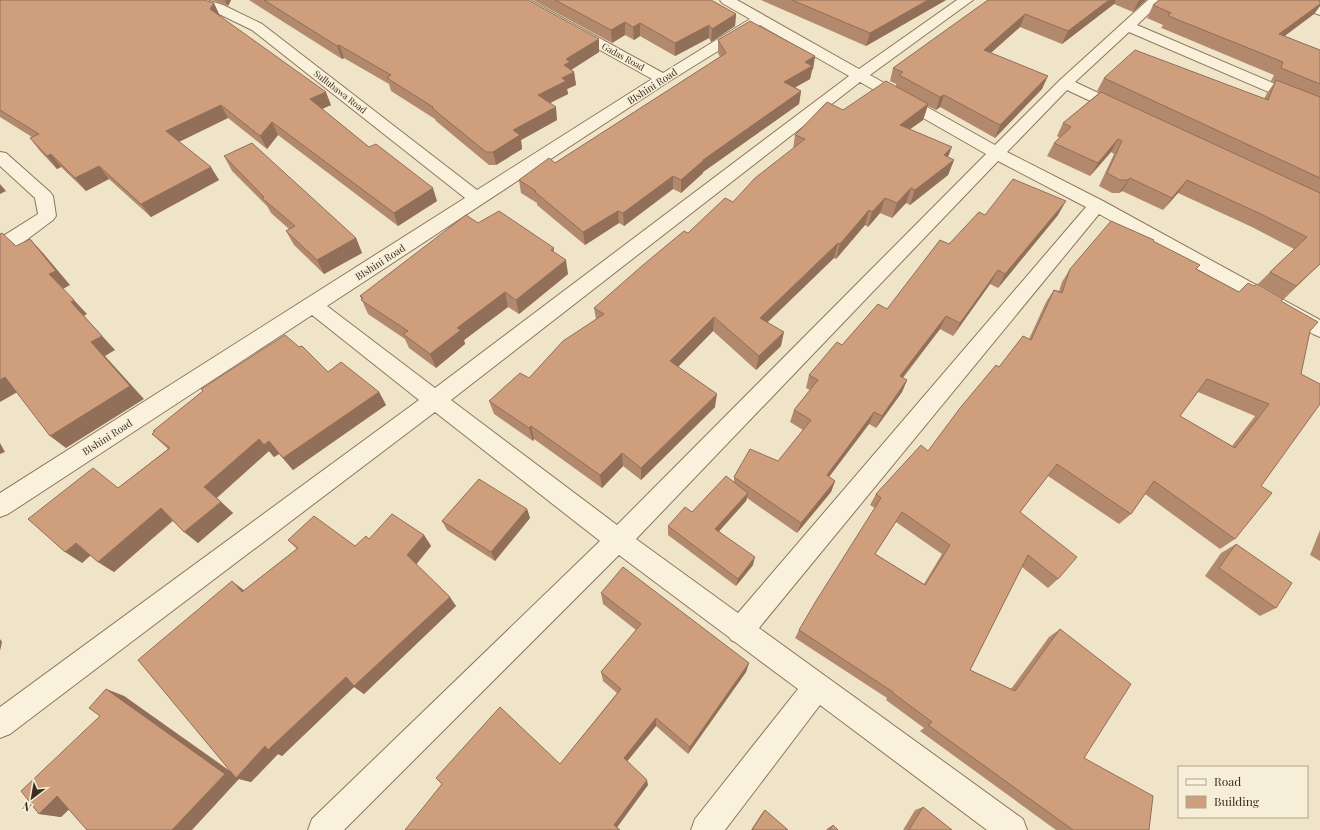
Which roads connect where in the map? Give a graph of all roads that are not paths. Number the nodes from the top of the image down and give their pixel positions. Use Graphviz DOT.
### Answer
graph roads {
  1 [pos="193,0"];
  2 [pos="520,0"];
  3 [pos="727,0"];
  4 [pos="966,0"];
  5 [pos="1156,0"];
  6 [pos="1291,0"];
  7 [pos="1320,11"];
  8 [pos="760,19"];
  9 [pos="1127,26"];
  10 [pos="858,76"];
  11 [pos="663,79"];
  12 [pos="1065,82"];
  13 [pos="1320,109"];
  14 [pos="1136,116"];
  15 [pos="996,153"];
  16 [pos="0,157"];
  17 [pos="477,199"];
  18 [pos="1097,205"];
  19 [pos="0,246"];
  20 [pos="312,306"];
  21 [pos="1320,329"];
  22 [pos="435,400"];
  23 [pos="0,506"];
  24 [pos="618,540"];
  25 [pos="740,631"];
  26 [pos="817,686"];
  27 [pos="0,724"];
  28 [pos="323,830"];
  29 [pos="706,830"];
  30 [pos="1012,830"];
  1 -- 17 [label="street, Sullubawa Road"];
  2 -- 11 [label="street, Gadas Road"];
  3 -- 8 [label="street"];
  4 -- 10 [label="street"];
  5 -- 9 [label="street"];
  6 -- 7 [label="street"];
  8 -- 10 [label="street"];
  8 -- 11 [label="street, BIshini Road"];
  9 -- 12 [label="street"];
  9 -- 13 [label="street"];
  10 -- 15 [label="street"];
  10 -- 22 [label="street"];
  11 -- 17 [label="street, BIshini Road"];
  12 -- 14 [label="street"];
  12 -- 15 [label="street"];
  15 -- 18 [label="street"];
  15 -- 24 [label="street"];
  16 -- 19 [label="street"];
  17 -- 20 [label="street, BIshini Road"];
  18 -- 21 [label="street"];
  18 -- 25 [label="street"];
  20 -- 22 [label="street"];
  20 -- 23 [label="street, BIshini Road"];
  22 -- 24 [label="street"];
  22 -- 27 [label="street"];
  24 -- 25 [label="street"];
  24 -- 28 [label="street"];
  25 -- 26 [label="street"];
  26 -- 29 [label="street"];
  26 -- 30 [label="street"];
}
